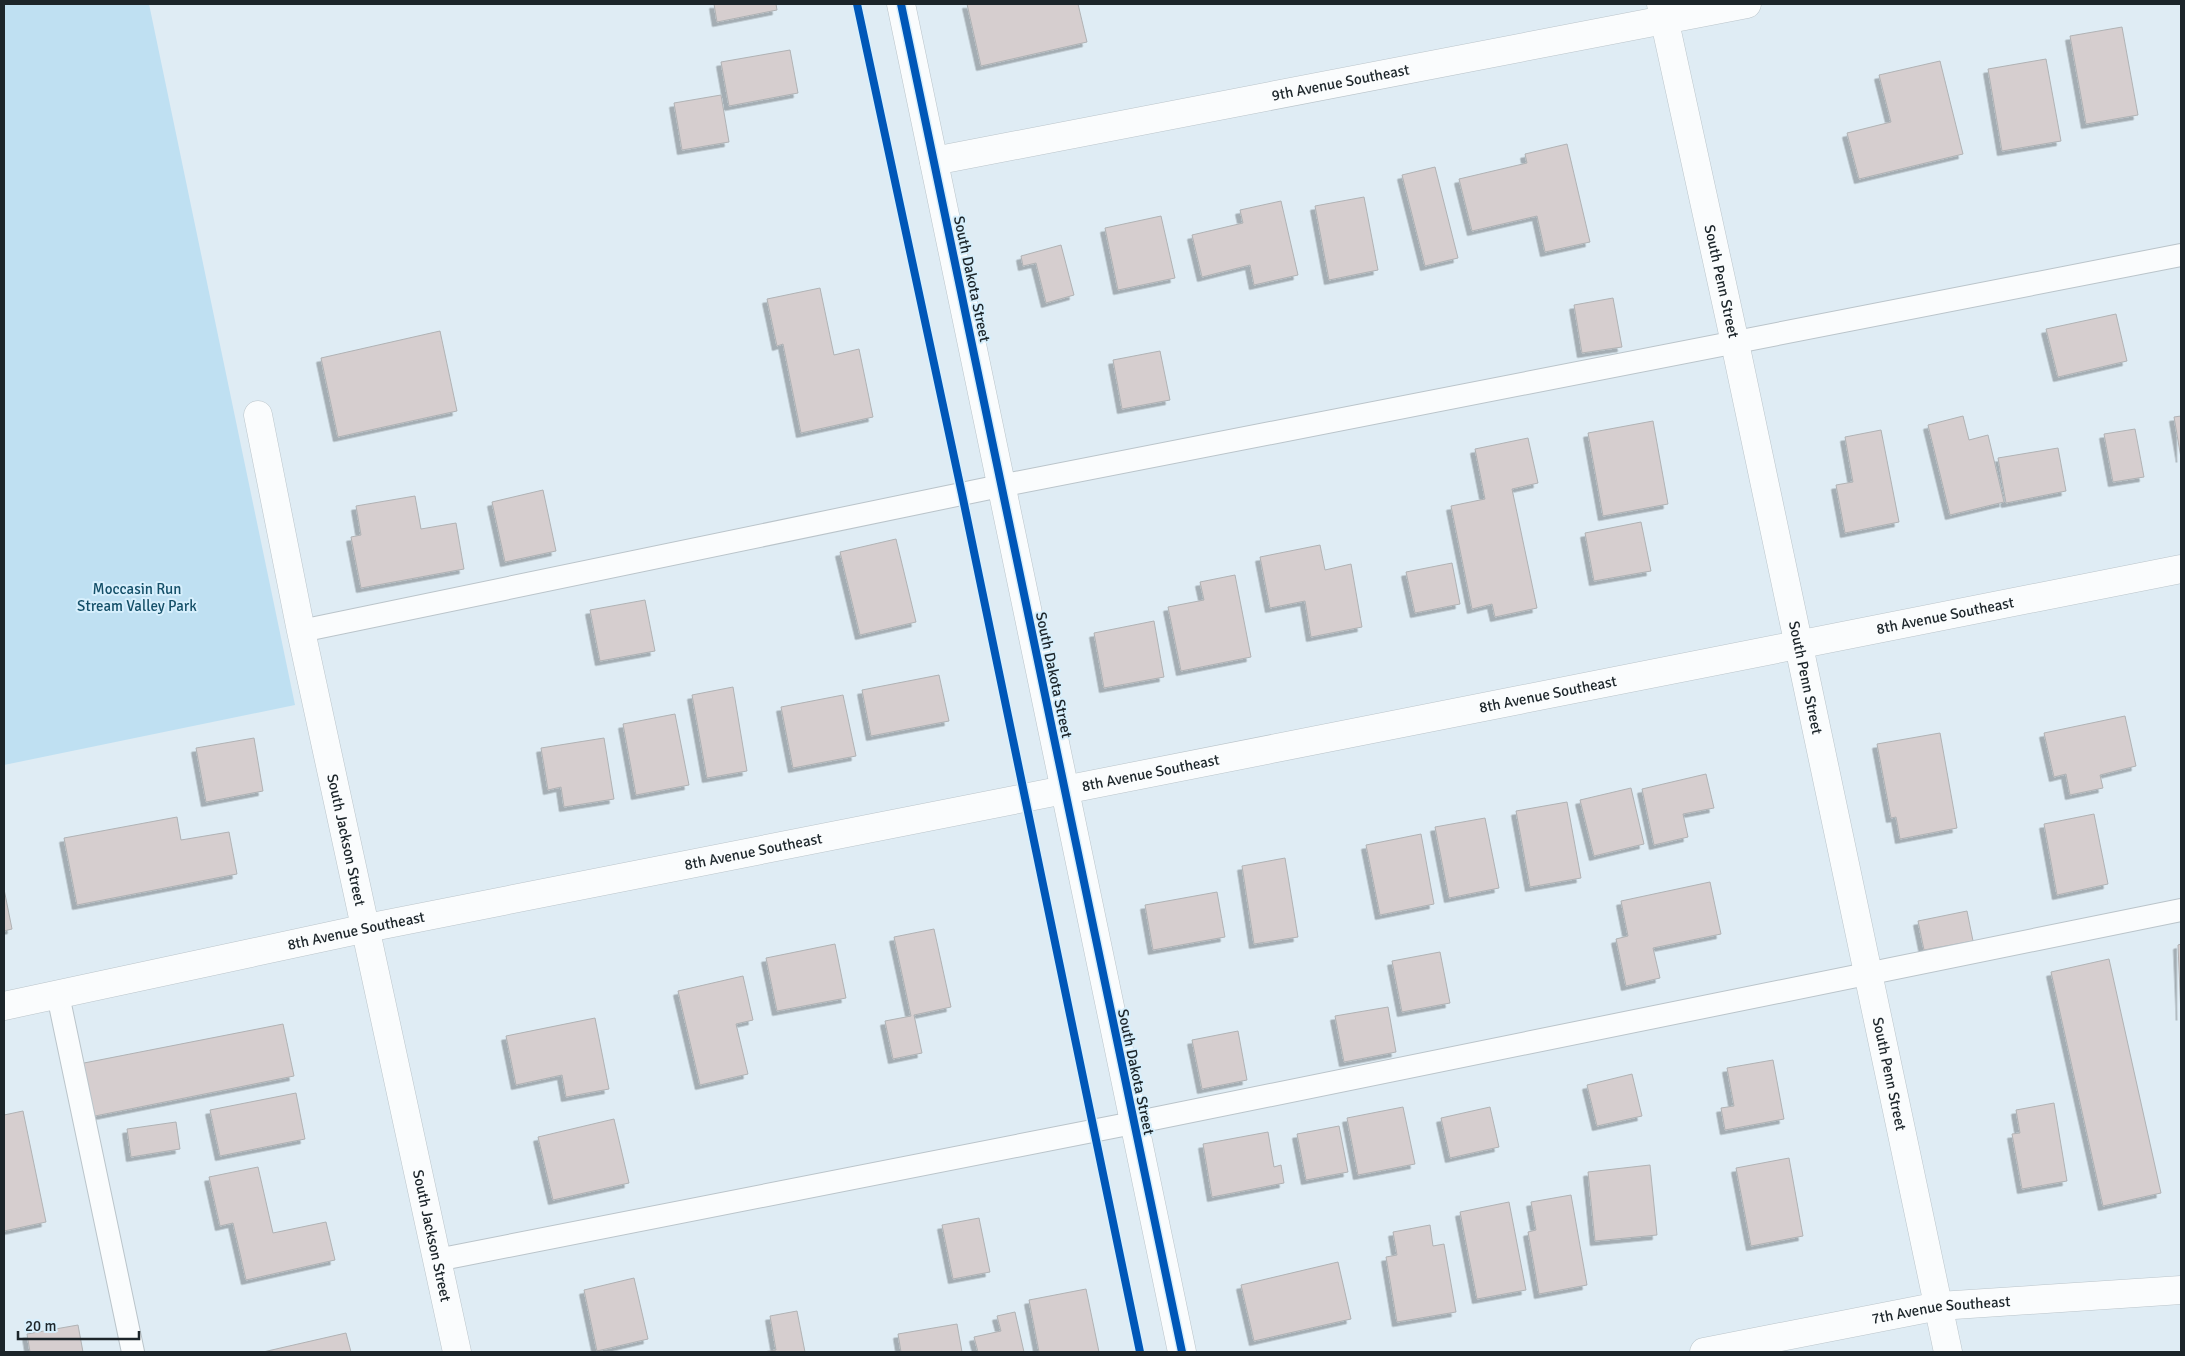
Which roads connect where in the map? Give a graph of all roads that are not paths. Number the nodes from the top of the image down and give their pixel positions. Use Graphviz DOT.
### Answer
graph roads {
  1 [pos="901,4"];
  2 [pos="1747,4"];
  3 [pos="1663,12"];
  4 [pos="934,161"];
  5 [pos="2181,255"];
  6 [pos="1735,343"];
  7 [pos="258,415"];
  8 [pos="1000,486"];
  9 [pos="2181,569"];
  10 [pos="301,631"];
  11 [pos="1799,644"];
  12 [pos="1064,790"];
  13 [pos="2181,910"];
  14 [pos="367,928"];
  15 [pos="1867,973"];
  16 [pos="58,995"];
  17 [pos="4,1006"];
  18 [pos="1133,1123"];
  19 [pos="437,1260"];
  20 [pos="2181,1290"];
  21 [pos="1939,1306"];
  22 [pos="134,1352"];
  23 [pos="457,1352"];
  24 [pos="1182,1352"];
  25 [pos="1704,1352"];
  26 [pos="1948,1352"];
  1 -- 4 [label="street, South Dakota Street"];
  2 -- 3 [label="street, 9th Avenue Southeast"];
  3 -- 4 [label="street, 9th Avenue Southeast"];
  3 -- 6 [label="street, South Penn Street"];
  4 -- 8 [label="street, South Dakota Street"];
  5 -- 6 [label="lane"];
  6 -- 8 [label="lane"];
  6 -- 11 [label="street, South Penn Street"];
  7 -- 10 [label="street, South Jackson Street"];
  8 -- 10 [label="lane"];
  8 -- 12 [label="street, South Dakota Street"];
  9 -- 11 [label="street, 8th Avenue Southeast"];
  10 -- 14 [label="street, South Jackson Street"];
  11 -- 12 [label="street, 8th Avenue Southeast"];
  11 -- 15 [label="street, South Penn Street"];
  12 -- 14 [label="street, 8th Avenue Southeast"];
  12 -- 18 [label="street, South Dakota Street"];
  13 -- 15 [label="lane"];
  14 -- 16 [label="street, 8th Avenue Southeast"];
  14 -- 19 [label="street, South Jackson Street"];
  15 -- 18 [label="lane"];
  15 -- 21 [label="street, South Penn Street"];
  16 -- 17 [label="street, 8th Avenue Southeast"];
  16 -- 22 [label="lane"];
  18 -- 19 [label="lane"];
  18 -- 24 [label="street, South Dakota Street"];
  19 -- 23 [label="street, South Jackson Street"];
  20 -- 21 [label="street, 7th Avenue Southeast"];
  21 -- 25 [label="street, 7th Avenue Southeast"];
  21 -- 26 [label="street, South Penn Street"];
}
